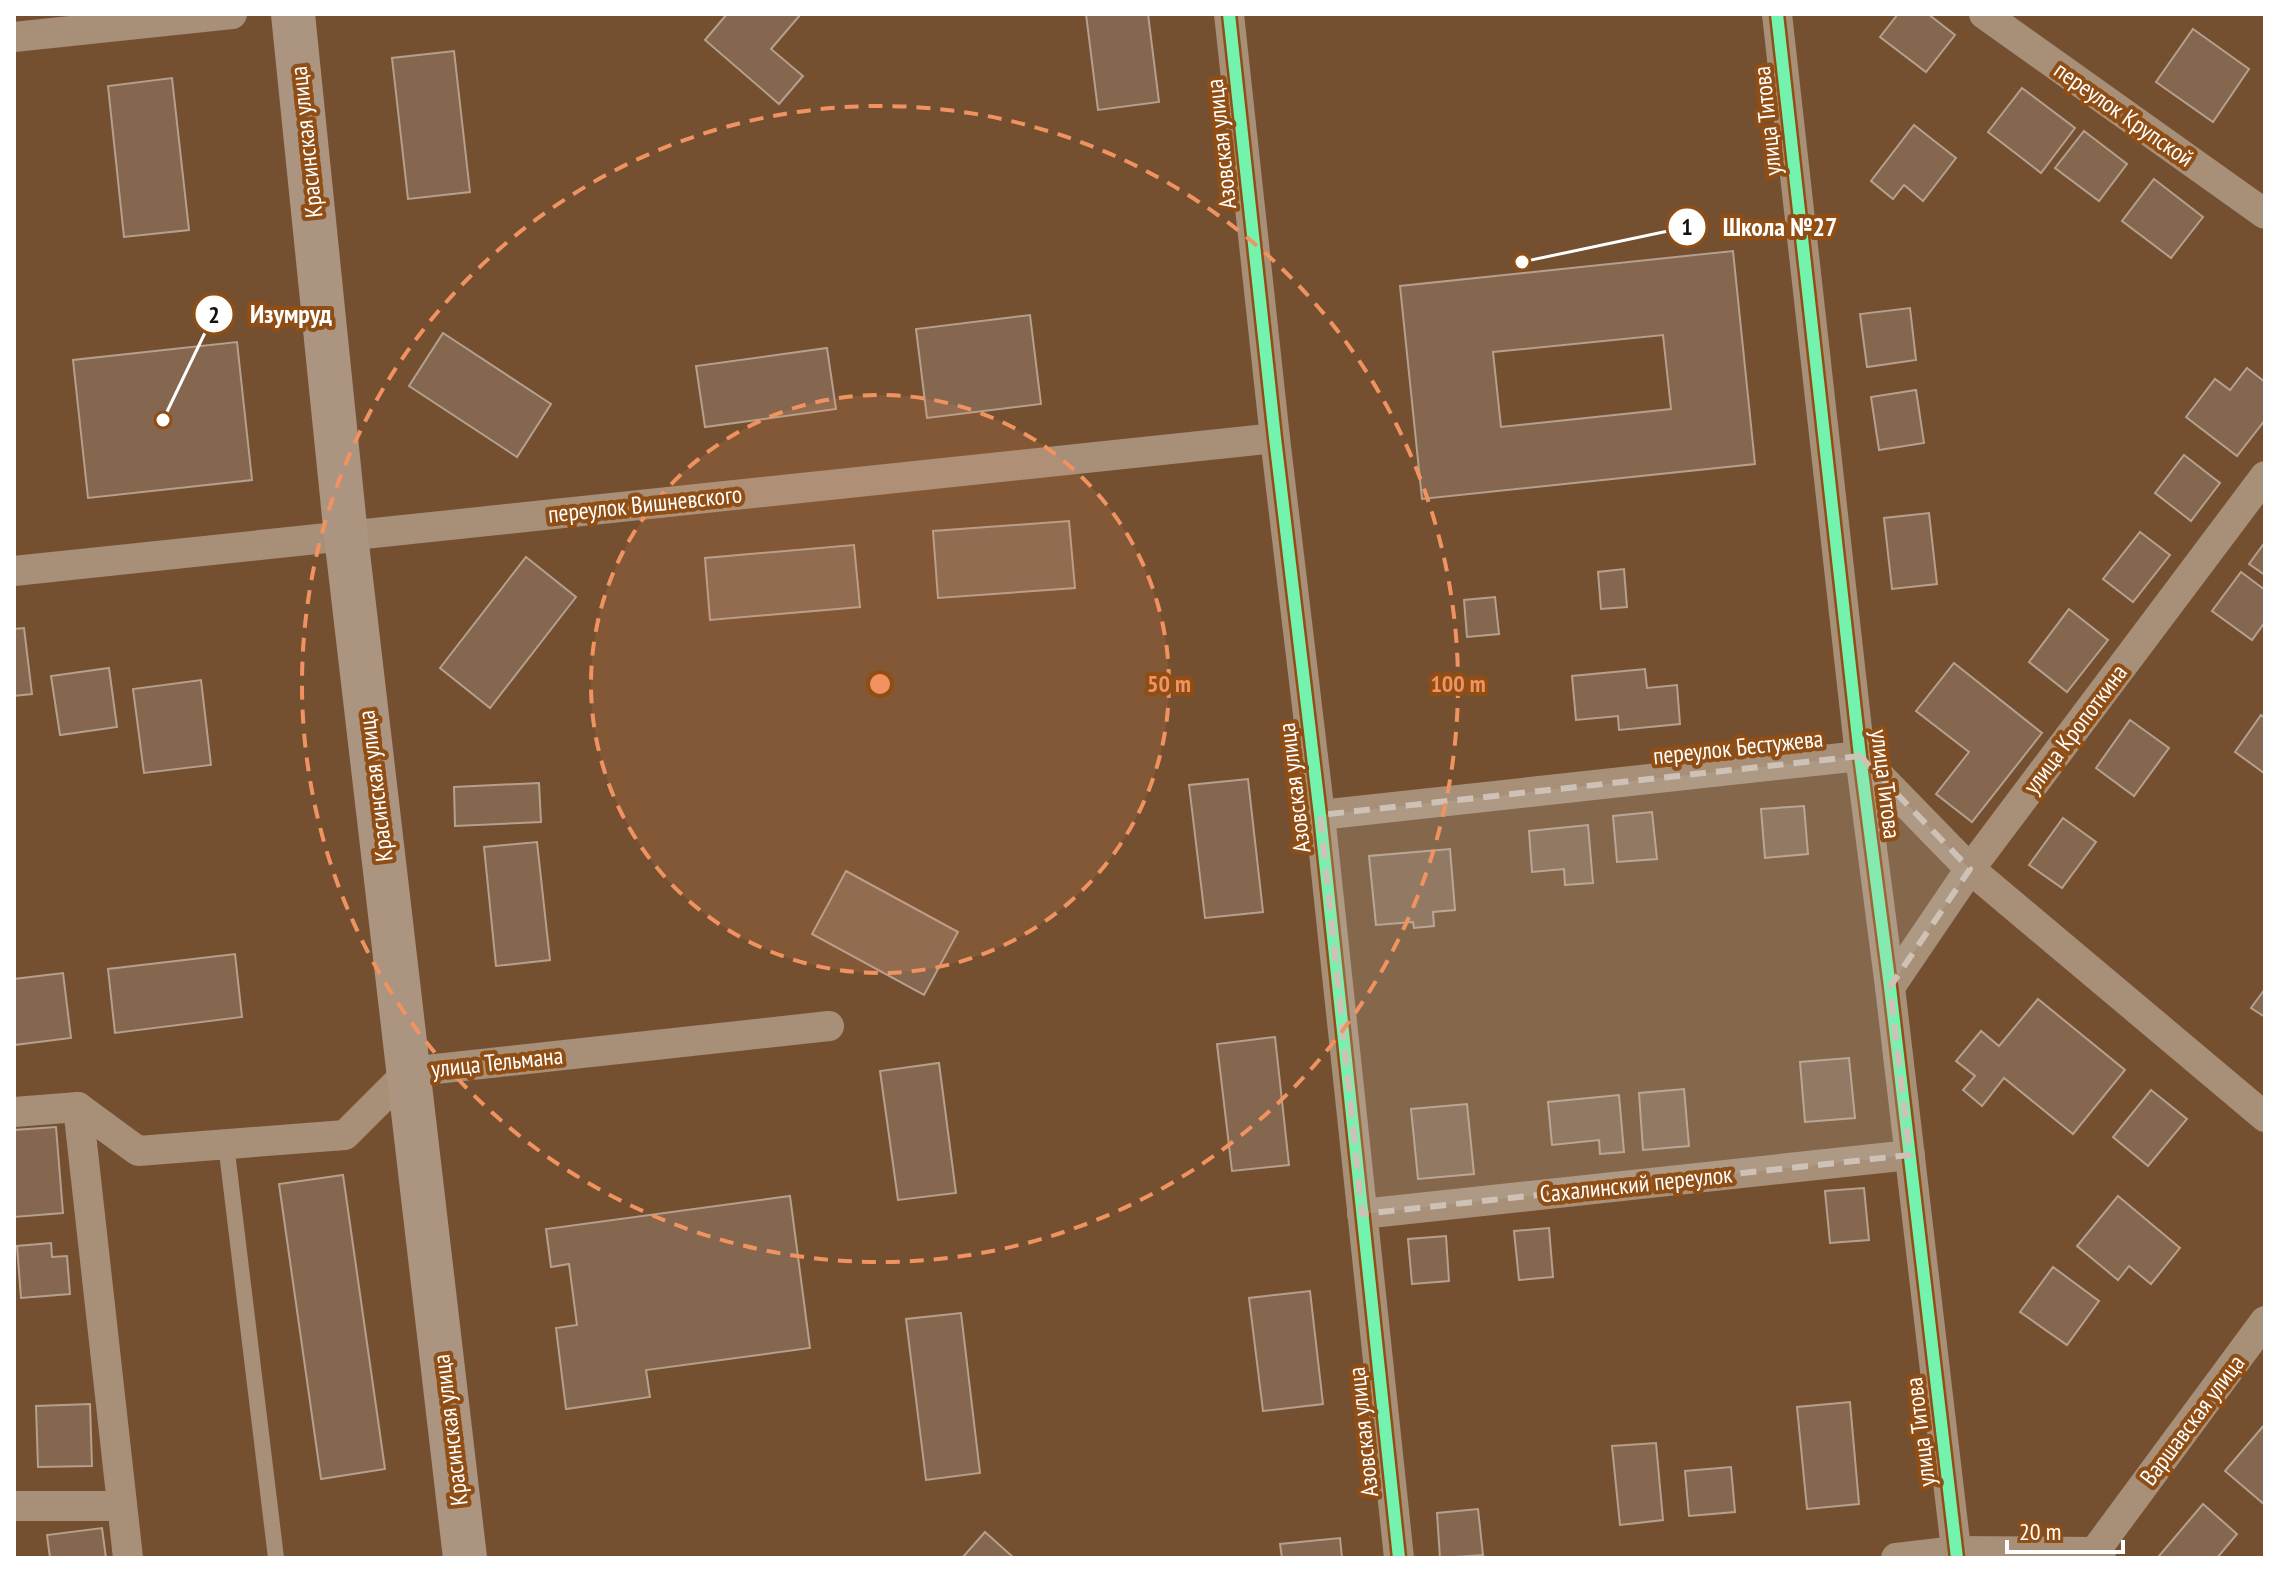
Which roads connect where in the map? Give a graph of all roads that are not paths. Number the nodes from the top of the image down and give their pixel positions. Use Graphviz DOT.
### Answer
graph roads {
  1 [pos="232,14"];
  2 [pos="293,14"];
  3 [pos="1229,14"];
  4 [pos="1777,14"];
  5 [pos="1984,14"];
  6 [pos="14,37"];
  7 [pos="2265,214"];
  8 [pos="1275,438"];
  9 [pos="2265,476"];
  10 [pos="346,536"];
  11 [pos="14,571"];
  12 [pos="1860,756"];
  13 [pos="1320,815"];
  14 [pos="1970,869"];
  15 [pos="1890,987"];
  16 [pos="829,1026"];
  17 [pos="408,1072"];
  18 [pos="78,1107"];
  19 [pos="14,1112"];
  20 [pos="2265,1117"];
  21 [pos="226,1144"];
  22 [pos="1910,1155"];
  23 [pos="1362,1214"];
  24 [pos="2265,1321"];
  25 [pos="14,1506"];
  26 [pos="122,1506"];
  27 [pos="1957,1555"];
  28 [pos="2095,1556"];
  29 [pos="128,1558"];
  30 [pos="276,1558"];
  31 [pos="465,1558"];
  32 [pos="1399,1558"];
  33 [pos="1896,1558"];
  1 -- 6 [label="street"];
  2 -- 10 [label="main road, Красинская улица"];
  3 -- 8 [label="street, Азовская улица"];
  4 -- 12 [label="street, улица Титова"];
  5 -- 7 [label="street, переулок Крупской"];
  8 -- 10 [label="street, переулок Вишневского"];
  8 -- 13 [label="street, Азовская улица"];
  9 -- 14 [label="street, улица Кропоткина"];
  10 -- 11 [label="street, переулок Вишневского"];
  10 -- 17 [label="main road, Красинская улица"];
  12 -- 13 [label="street, переулок Бестужева"];
  12 -- 14 [label="street, переулок Бестужева"];
  12 -- 15 [label="street, улица Титова"];
  13 -- 23 [label="street, Азовская улица"];
  14 -- 15 [label="street, улица Кропоткина"];
  14 -- 20 [label="street, переулок Бестужева"];
  15 -- 22 [label="street, улица Титова"];
  16 -- 17 [label="street, улица Тельмана"];
  17 -- 21 [label="street, улица Тельмана"];
  17 -- 31 [label="main road, Красинская улица"];
  18 -- 19 [label="street"];
  18 -- 21 [label="street, улица Тельмана"];
  18 -- 26 [label="street"];
  21 -- 30 [label="lane"];
  22 -- 23 [label="street, Сахалинский переулок"];
  22 -- 27 [label="street, улица Титова"];
  23 -- 32 [label="street, Азовская улица"];
  24 -- 28 [label="street, Варшавская улица"];
  25 -- 26 [label="street"];
  26 -- 29 [label="street"];
  27 -- 28 [label="street"];
  27 -- 33 [label="street"];
}
